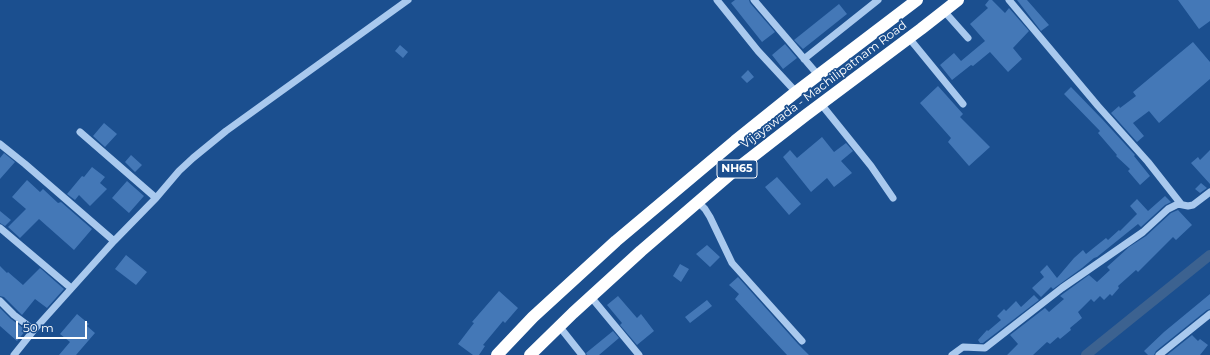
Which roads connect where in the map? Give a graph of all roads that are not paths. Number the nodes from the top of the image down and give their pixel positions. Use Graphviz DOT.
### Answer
graph roads {
  1 [pos="408,0"];
  2 [pos="717,0"];
  3 [pos="754,0"];
  4 [pos="878,0"];
  5 [pos="917,0"];
  6 [pos="958,0"];
  7 [pos="1009,0"];
  8 [pos="944,10"];
  9 [pos="909,38"];
  10 [pos="968,38"];
  11 [pos="804,59"];
  12 [pos="818,75"];
  13 [pos="796,92"];
  14 [pos="821,104"];
  15 [pos="963,104"];
  16 [pos="80,132"];
  17 [pos="0,144"];
  18 [pos="1210,192"];
  19 [pos="156,198"];
  20 [pos="893,198"];
  21 [pos="698,202"];
  22 [pos="1181,204"];
  23 [pos="0,228"];
  24 [pos="114,241"];
  25 [pos="71,288"];
  26 [pos="591,297"];
  27 [pos="0,302"];
  28 [pos="1210,314"];
  29 [pos="560,326"];
  30 [pos="34,330"];
  31 [pos="802,341"];
  32 [pos="14,355"];
  33 [pos="497,355"];
  34 [pos="530,355"];
  35 [pos="582,355"];
  36 [pos="639,355"];
  37 [pos="952,355"];
  38 [pos="1159,355"];
  1 -- 19 [label="street"];
  2 -- 13 [label="street"];
  3 -- 11 [label="street"];
  4 -- 11 [label="street"];
  5 -- 12 [label="highway, Vijayawada - Machilipatnam Road / NH65"];
  6 -- 8 [label="highway, Vijayawada - Machilipatnam Road / NH65"];
  7 -- 22 [label="street"];
  8 -- 9 [label="highway, Vijayawada - Machilipatnam Road / NH65"];
  8 -- 10 [label="street"];
  9 -- 14 [label="highway, Vijayawada - Machilipatnam Road / NH65"];
  9 -- 15 [label="street"];
  11 -- 12 [label="street"];
  12 -- 13 [label="highway, Vijayawada - Machilipatnam Road / NH65"];
  13 -- 33 [label="highway, Vijayawada - Machilipatnam Road / NH65"];
  14 -- 20 [label="street"];
  14 -- 21 [label="highway, Vijayawada - Machilipatnam Road / NH65"];
  16 -- 19 [label="street"];
  17 -- 24 [label="street"];
  18 -- 22 [label="street"];
  19 -- 24 [label="street"];
  21 -- 26 [label="highway, Vijayawada - Machilipatnam Road / NH65"];
  21 -- 31 [label="street"];
  22 -- 37 [label="street"];
  23 -- 25 [label="street"];
  24 -- 25 [label="street"];
  25 -- 30 [label="street"];
  26 -- 29 [label="highway, Vijayawada - Machilipatnam Road / NH65"];
  26 -- 36 [label="street"];
  27 -- 30 [label="street"];
  28 -- 38 [label="street"];
  29 -- 34 [label="highway, Vijayawada - Machilipatnam Road / NH65"];
  29 -- 35 [label="street"];
  30 -- 32 [label="street"];
}
